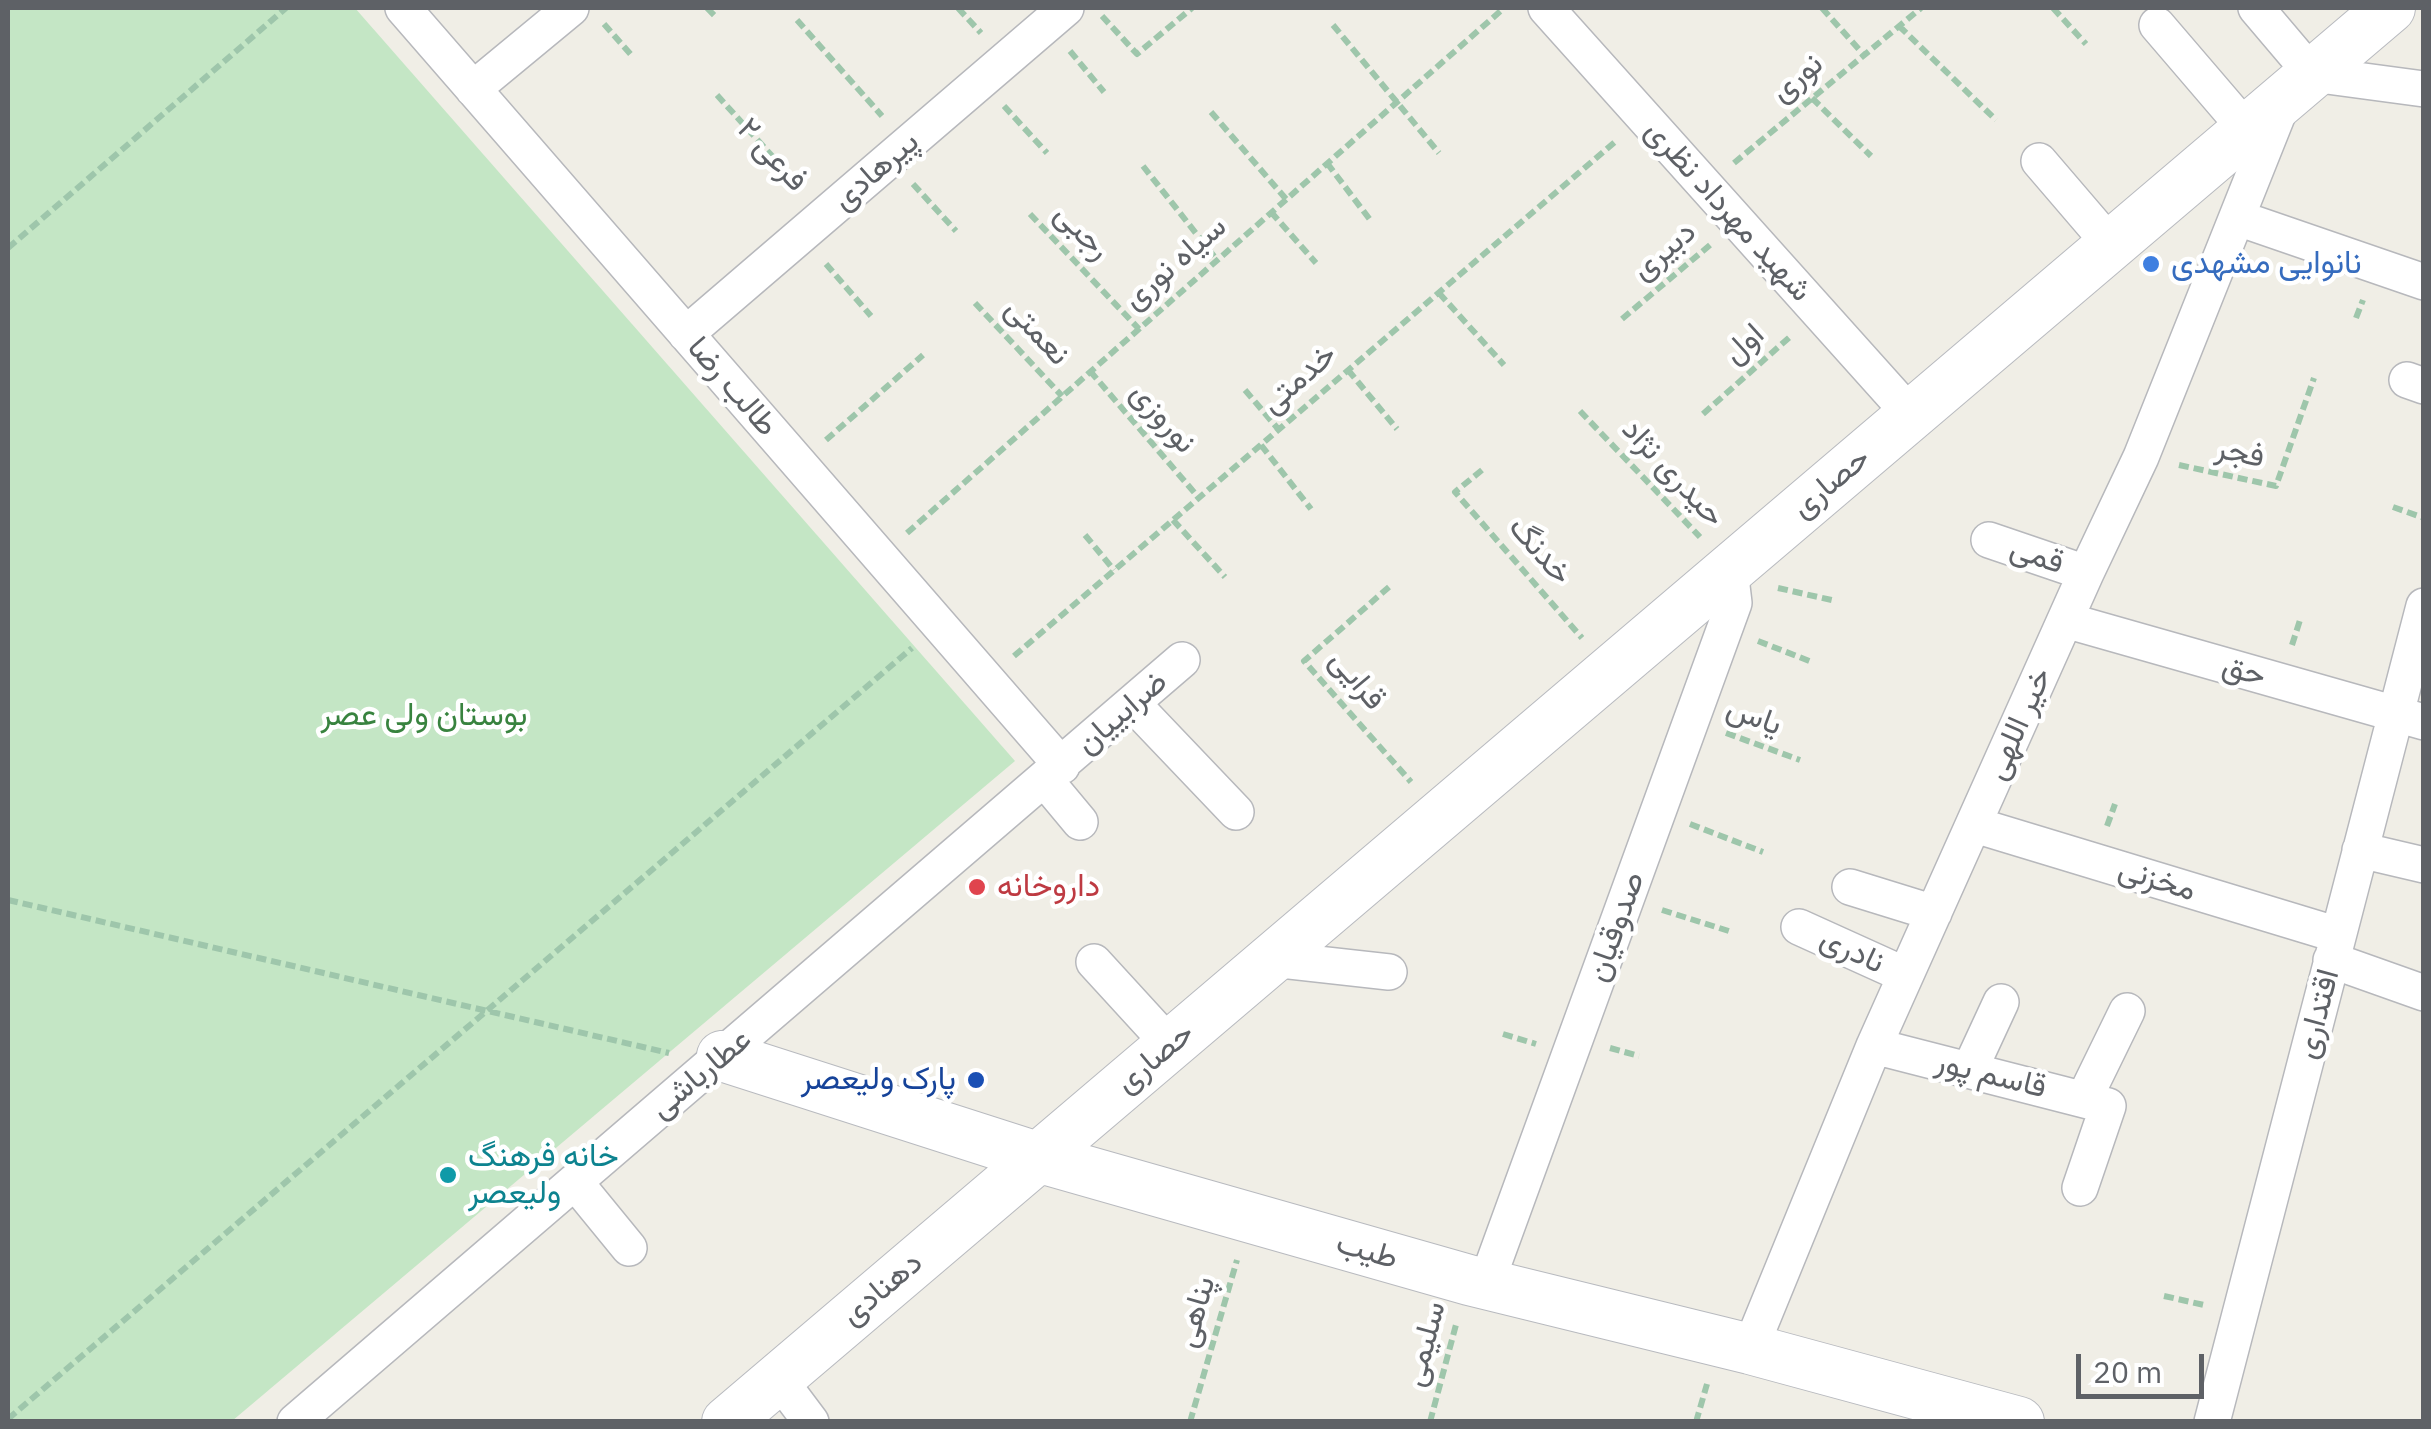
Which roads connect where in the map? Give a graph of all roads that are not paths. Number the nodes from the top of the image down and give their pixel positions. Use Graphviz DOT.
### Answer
graph roads {
  1 [pos="402,8"];
  2 [pos="1546,8"];
  3 [pos="2256,8"];
  4 [pos="2390,8"];
  5 [pos="586,14"];
  6 [pos="1056,16"];
  7 [pos="2157,25"];
  8 [pos="2298,86"];
  9 [pos="473,89"];
  10 [pos="2424,89"];
  11 [pos="2247,130"];
  12 [pos="2039,161"];
  13 [pos="2238,218"];
  14 [pos="2111,245"];
  15 [pos="2424,282"];
  16 [pos="686,334"];
  17 [pos="1910,415"];
  18 [pos="1989,540"];
  19 [pos="2086,572"];
  20 [pos="1731,573"];
  21 [pos="2424,606"];
  22 [pos="2065,620"];
  23 [pos="1182,660"];
  24 [pos="1133,704"];
  25 [pos="2410,718"];
  26 [pos="1053,773"];
  27 [pos="1236,812"];
  28 [pos="1080,822"];
  29 [pos="1975,824"];
  30 [pos="2360,850"];
  31 [pos="2424,865"];
  32 [pos="1850,887"];
  33 [pos="1934,913"];
  34 [pos="1799,927"];
  35 [pos="2335,948"];
  36 [pos="1272,958"];
  37 [pos="1094,962"];
  38 [pos="1389,972"];
  39 [pos="1905,976"];
  40 [pos="2424,993"];
  41 [pos="2001,1002"];
  42 [pos="2127,1011"];
  43 [pos="1170,1044"];
  44 [pos="1874,1046"];
  45 [pos="719,1060"];
  46 [pos="1970,1070"];
  47 [pos="2096,1102"];
  48 [pos="1037,1158"];
  49 [pos="575,1182"];
  50 [pos="2080,1188"];
  51 [pos="629,1248"];
  52 [pos="1477,1282"];
  53 [pos="1750,1349"];
  54 [pos="778,1378"];
  55 [pos="296,1422"];
  56 [pos="727,1422"];
  57 [pos="811,1422"];
  58 [pos="2019,1422"];
  59 [pos="2212,1422"];
  1 -- 9 [label="street, طالب رضا"];
  2 -- 17 [label="street, شهید مهرداد نظری"];
  3 -- 8 [label="street"];
  4 -- 8 [label="main road, حصاری"];
  5 -- 9 [label="street"];
  6 -- 16 [label="street, پیرهادی"];
  7 -- 11 [label="street"];
  8 -- 10 [label="street"];
  8 -- 11 [label="main road, حصاری"];
  8 -- 13 [label="street, خیر اللهی"];
  9 -- 16 [label="street, طالب رضا"];
  11 -- 14 [label="main road, حصاری"];
  12 -- 14 [label="street"];
  13 -- 15 [label="street"];
  13 -- 19 [label="street, خیر اللهی"];
  14 -- 17 [label="main road, حصاری"];
  16 -- 26 [label="street, طالب رضا"];
  17 -- 20 [label="main road, حصاری"];
  18 -- 19 [label="street, قمی"];
  19 -- 22 [label="street, خیر اللهی"];
  20 -- 36 [label="main road, حصاری"];
  20 -- 52 [label="street, صدوقیان"];
  21 -- 25 [label="street, اقتداری"];
  22 -- 25 [label="street, حق"];
  22 -- 29 [label="street, خیر اللهی"];
  23 -- 24 [label="street, ضرابییان"];
  24 -- 26 [label="street, ضرابییان"];
  24 -- 27 [label="street"];
  25 -- 30 [label="street, اقتداری"];
  26 -- 28 [label="street, طالب رضا"];
  26 -- 45 [label="street, عطارباشی"];
  29 -- 33 [label="street, خیر اللهی"];
  29 -- 35 [label="street, مخزنی"];
  30 -- 31 [label="street"];
  30 -- 35 [label="street, اقتداری"];
  32 -- 33 [label="street"];
  33 -- 39 [label="street, خیر اللهی"];
  34 -- 39 [label="street, نادری"];
  35 -- 40 [label="street, مخزنی"];
  35 -- 59 [label="street, اقتداری"];
  36 -- 38 [label="street"];
  36 -- 43 [label="main road, حصاری"];
  37 -- 43 [label="street"];
  39 -- 44 [label="street, خیر اللهی"];
  41 -- 46 [label="street"];
  42 -- 47 [label="street"];
  43 -- 48 [label="main road, حصاری"];
  44 -- 46 [label="street, قاسم پور"];
  44 -- 53 [label="street, خیر اللهی"];
  45 -- 48 [label="main road, طیب"];
  45 -- 49 [label="street, عطارباشی"];
  46 -- 47 [label="street, قاسم پور"];
  47 -- 50 [label="street"];
  48 -- 52 [label="main road, طیب"];
  48 -- 54 [label="main road, دهنادی"];
  49 -- 51 [label="street"];
  49 -- 55 [label="street, عطارباشی"];
  52 -- 53 [label="main road, طیب"];
  53 -- 58 [label="main road, طیب"];
  54 -- 56 [label="main road, دهنادی"];
  54 -- 57 [label="street"];
}
